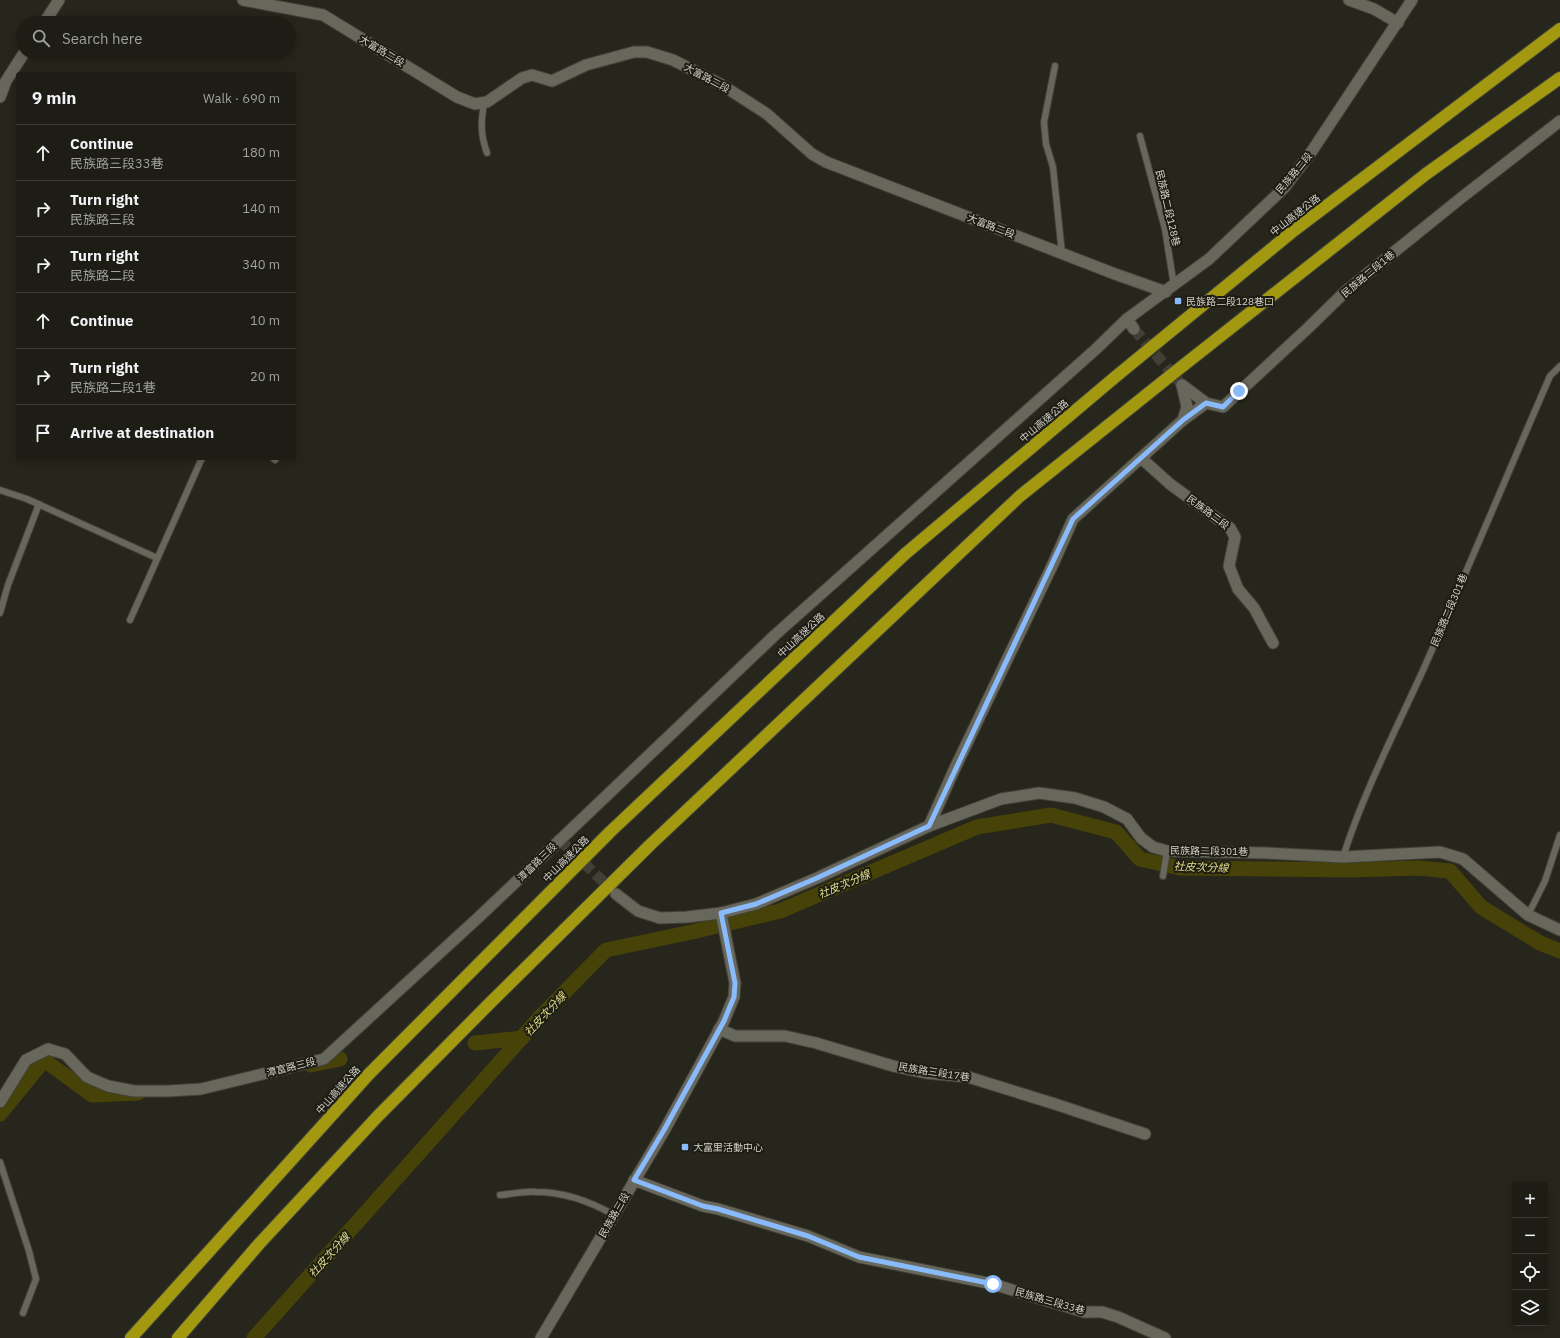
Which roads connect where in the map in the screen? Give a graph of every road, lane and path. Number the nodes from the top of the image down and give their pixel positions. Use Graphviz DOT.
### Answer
graph roads {
  1 [pos="59,0"];
  2 [pos="243,0"];
  3 [pos="1349,0"];
  4 [pos="1412,0"];
  5 [pos="49,16"];
  6 [pos="1398,23"];
  7 [pos="1560,29"];
  8 [pos="20,60"];
  9 [pos="1055,66"];
  10 [pos="1560,78"];
  11 [pos="0,97"];
  12 [pos="484,103"];
  13 [pos="1560,121"];
  14 [pos="1140,136"];
  15 [pos="487,153"];
  16 [pos="1062,254"];
  17 [pos="1170,289"];
  18 [pos="1127,319"];
  19 [pos="1134,329"];
  20 [pos="1560,366"];
  21 [pos="1206,403"];
  22 [pos="1183,420"];
  23 [pos="1141,458"];
  24 [pos="201,460"];
  25 [pos="0,490"];
  26 [pos="39,504"];
  27 [pos="157,558"];
  28 [pos="0,613"];
  29 [pos="130,620"];
  30 [pos="1273,644"];
  31 [pos="929,826"];
  32 [pos="1560,835"];
  33 [pos="1167,853"];
  34 [pos="1343,857"];
  35 [pos="1163,876"];
  36 [pos="616,894"];
  37 [pos="722,916"];
  38 [pos="1528,916"];
  39 [pos="1560,930"];
  40 [pos="719,1030"];
  41 [pos="0,1102"];
  42 [pos="1145,1134"];
  43 [pos="0,1162"];
  44 [pos="634,1180"];
  45 [pos="500,1195"];
  46 [pos="614,1214"];
  47 [pos="23,1313"];
  48 [pos="131,1338"];
  49 [pos="178,1338"];
  50 [pos="541,1338"];
  51 [pos="1165,1338"];
  1 -- 5 [label="street"];
  2 -- 12 [label="street, 大富路二段"];
  3 -- 6 [label="street"];
  4 -- 6 [label="street, 民族路二段"];
  6 -- 17 [label="street, 民族路二段"];
  7 -- 48 [label="highway, 中山高速公路"];
  8 -- 11 [label="street"];
  9 -- 16 [label="lane"];
  10 -- 49 [label="highway"];
  12 -- 15 [label="lane"];
  12 -- 16 [label="street, 大富路二段"];
  13 -- 21 [label="street, 民族路二段1巷"];
  14 -- 17 [label="lane, 民族路二段128巷"];
  16 -- 17 [label="street, 大富路二段"];
  17 -- 18 [label="street, 民族路二段"];
  18 -- 19 [label="street"];
  18 -- 41 [label="street, 潭富路三段"];
  20 -- 34 [label="lane, 民族路二段301巷"];
  21 -- 22 [label="street"];
  21 -- 22 [label="street, 民族路二段1巷"];
  22 -- 23 [label="street"];
  23 -- 30 [label="street, 民族路二段"];
  23 -- 31 [label="street"];
  24 -- 27 [label="lane"];
  25 -- 26 [label="lane"];
  26 -- 27 [label="lane"];
  26 -- 28 [label="lane"];
  27 -- 29 [label="lane"];
  31 -- 33 [label="street, 民族路二段301巷"];
  31 -- 37 [label="street"];
  32 -- 38 [label="lane"];
  33 -- 34 [label="street, 民族路二段301巷"];
  33 -- 35 [label="lane"];
  34 -- 38 [label="street, 民族路二段301巷"];
  36 -- 37 [label="street"];
  37 -- 40 [label="street, 民族路三段"];
  38 -- 39 [label="street, 民族路二段301巷"];
  40 -- 42 [label="street, 民族路三段17巷"];
  40 -- 44 [label="street, 民族路三段"];
  43 -- 47 [label="lane"];
  44 -- 46 [label="street, 民族路三段"];
  44 -- 51 [label="street, 民族路三段33巷"];
  45 -- 46 [label="lane"];
  46 -- 50 [label="street, 民族路三段"];
}
